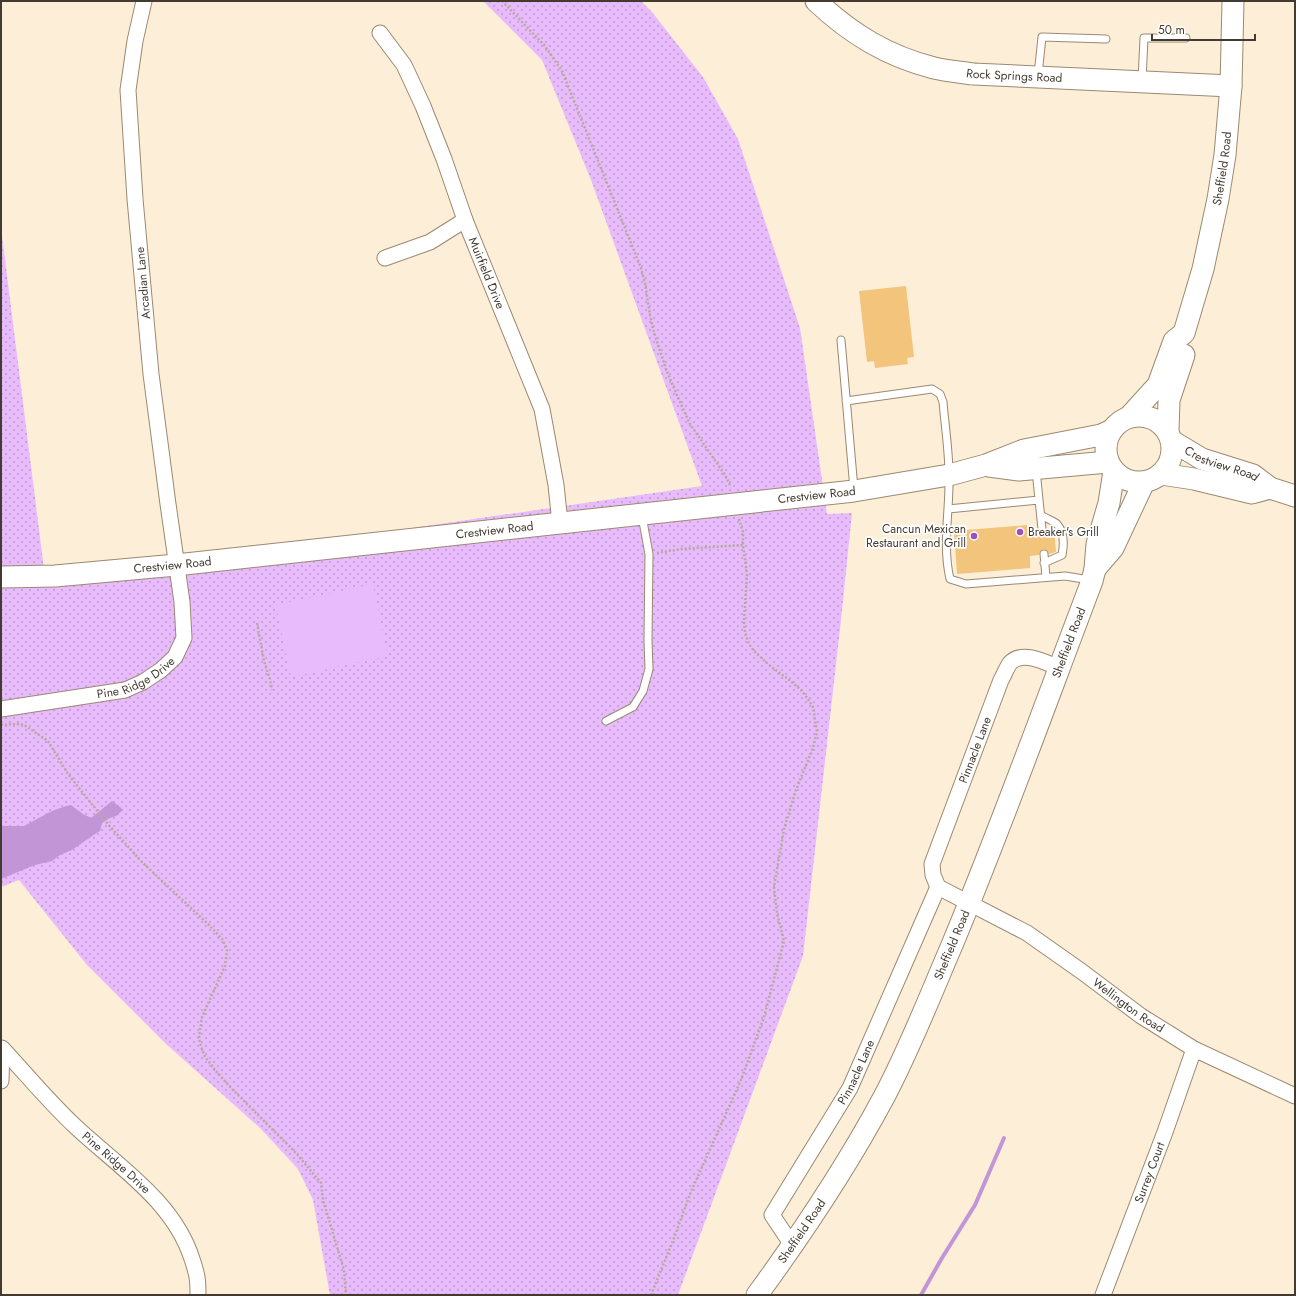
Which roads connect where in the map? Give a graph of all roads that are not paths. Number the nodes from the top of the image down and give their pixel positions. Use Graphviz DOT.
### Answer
graph roads {
  1 [pos="144,1"];
  2 [pos="816,1"];
  3 [pos="1233,1"];
  4 [pos="380,33"];
  5 [pos="1186,38"];
  6 [pos="1106,39"];
  7 [pos="1038,77"];
  8 [pos="1142,82"];
  9 [pos="1231,86"];
  10 [pos="465,220"];
  11 [pos="385,258"];
  12 [pos="1184,333"];
  13 [pos="841,340"];
  14 [pos="846,401"];
  15 [pos="1129,417"];
  16 [pos="1112,430"];
  17 [pos="1170,436"];
  18 [pos="986,465"];
  19 [pos="1111,466"];
  20 [pos="1036,468"];
  21 [pos="949,475"];
  22 [pos="1152,478"];
  23 [pos="1270,488"];
  24 [pos="854,491"];
  25 [pos="1295,496"];
  26 [pos="1039,500"];
  27 [pos="948,509"];
  28 [pos="642,515"];
  29 [pos="1041,515"];
  30 [pos="560,523"];
  31 [pos="1042,529"];
  32 [pos="1044,554"];
  33 [pos="1044,563"];
  34 [pos="176,565"];
  35 [pos="1093,575"];
  36 [pos="1,577"];
  37 [pos="1046,578"];
  38 [pos="1059,668"];
  39 [pos="1,709"];
  40 [pos="606,721"];
  41 [pos="938,887"];
  42 [pos="969,903"];
  43 [pos="2,1047"];
  44 [pos="1194,1049"];
  45 [pos="1,1081"];
  46 [pos="1295,1096"];
  47 [pos="792,1245"];
  48 [pos="198,1295"];
  49 [pos="757,1295"];
  50 [pos="1103,1295"];
  1 -- 34 [label="street, Arcadian Lane"];
  2 -- 7 [label="street, Rock Springs Road"];
  3 -- 9 [label="street, Sheffield Road"];
  4 -- 10 [label="street, Muirfield Drive"];
  5 -- 8 [label="lane"];
  6 -- 7 [label="lane"];
  7 -- 8 [label="street, Rock Springs Road"];
  8 -- 9 [label="street, Rock Springs Road"];
  9 -- 12 [label="street, Sheffield Road"];
  10 -- 11 [label="street"];
  10 -- 30 [label="street, Muirfield Drive"];
  12 -- 15 [label="street, Sheffield Road"];
  12 -- 17 [label="street, Sheffield Road"];
  13 -- 14 [label="lane"];
  14 -- 21 [label="lane"];
  14 -- 24 [label="lane"];
  15 -- 16 [label="street"];
  15 -- 17 [label="street"];
  16 -- 18 [label="street, Crestview Road"];
  16 -- 19 [label="street"];
  17 -- 22 [label="street"];
  17 -- 23 [label="street, Crestview Road"];
  18 -- 20 [label="street, Crestview Road"];
  18 -- 21 [label="street, Crestview Road"];
  19 -- 20 [label="street, Crestview Road"];
  19 -- 22 [label="street"];
  19 -- 35 [label="street, Sheffield Road"];
  20 -- 26 [label="lane"];
  21 -- 24 [label="street, Crestview Road"];
  21 -- 27 [label="lane"];
  22 -- 23 [label="street, Crestview Road"];
  22 -- 35 [label="street, Sheffield Road"];
  23 -- 25 [label="street, Crestview Road"];
  24 -- 28 [label="street, Crestview Road"];
  26 -- 27 [label="lane"];
  26 -- 29 [label="lane"];
  27 -- 37 [label="lane"];
  28 -- 30 [label="street, Crestview Road"];
  28 -- 40 [label="lane"];
  29 -- 31 [label="lane"];
  29 -- 33 [label="lane"];
  30 -- 34 [label="street, Crestview Road"];
  32 -- 33 [label="lane"];
  33 -- 37 [label="lane"];
  34 -- 36 [label="street, Crestview Road"];
  34 -- 39 [label="street, Pine Ridge Drive"];
  35 -- 37 [label="lane"];
  35 -- 38 [label="street, Sheffield Road"];
  38 -- 41 [label="street, Pinnacle Lane"];
  38 -- 42 [label="street, Sheffield Road"];
  41 -- 42 [label="street"];
  41 -- 47 [label="street, Pinnacle Lane"];
  42 -- 44 [label="street, Wellington Road"];
  42 -- 47 [label="street, Sheffield Road"];
  43 -- 45 [label="street, Pine Ridge Drive"];
  43 -- 48 [label="street, Pine Ridge Drive"];
  44 -- 46 [label="street, Wellington Road"];
  44 -- 50 [label="street, Surrey Court"];
  47 -- 49 [label="street, Sheffield Road"];
}
